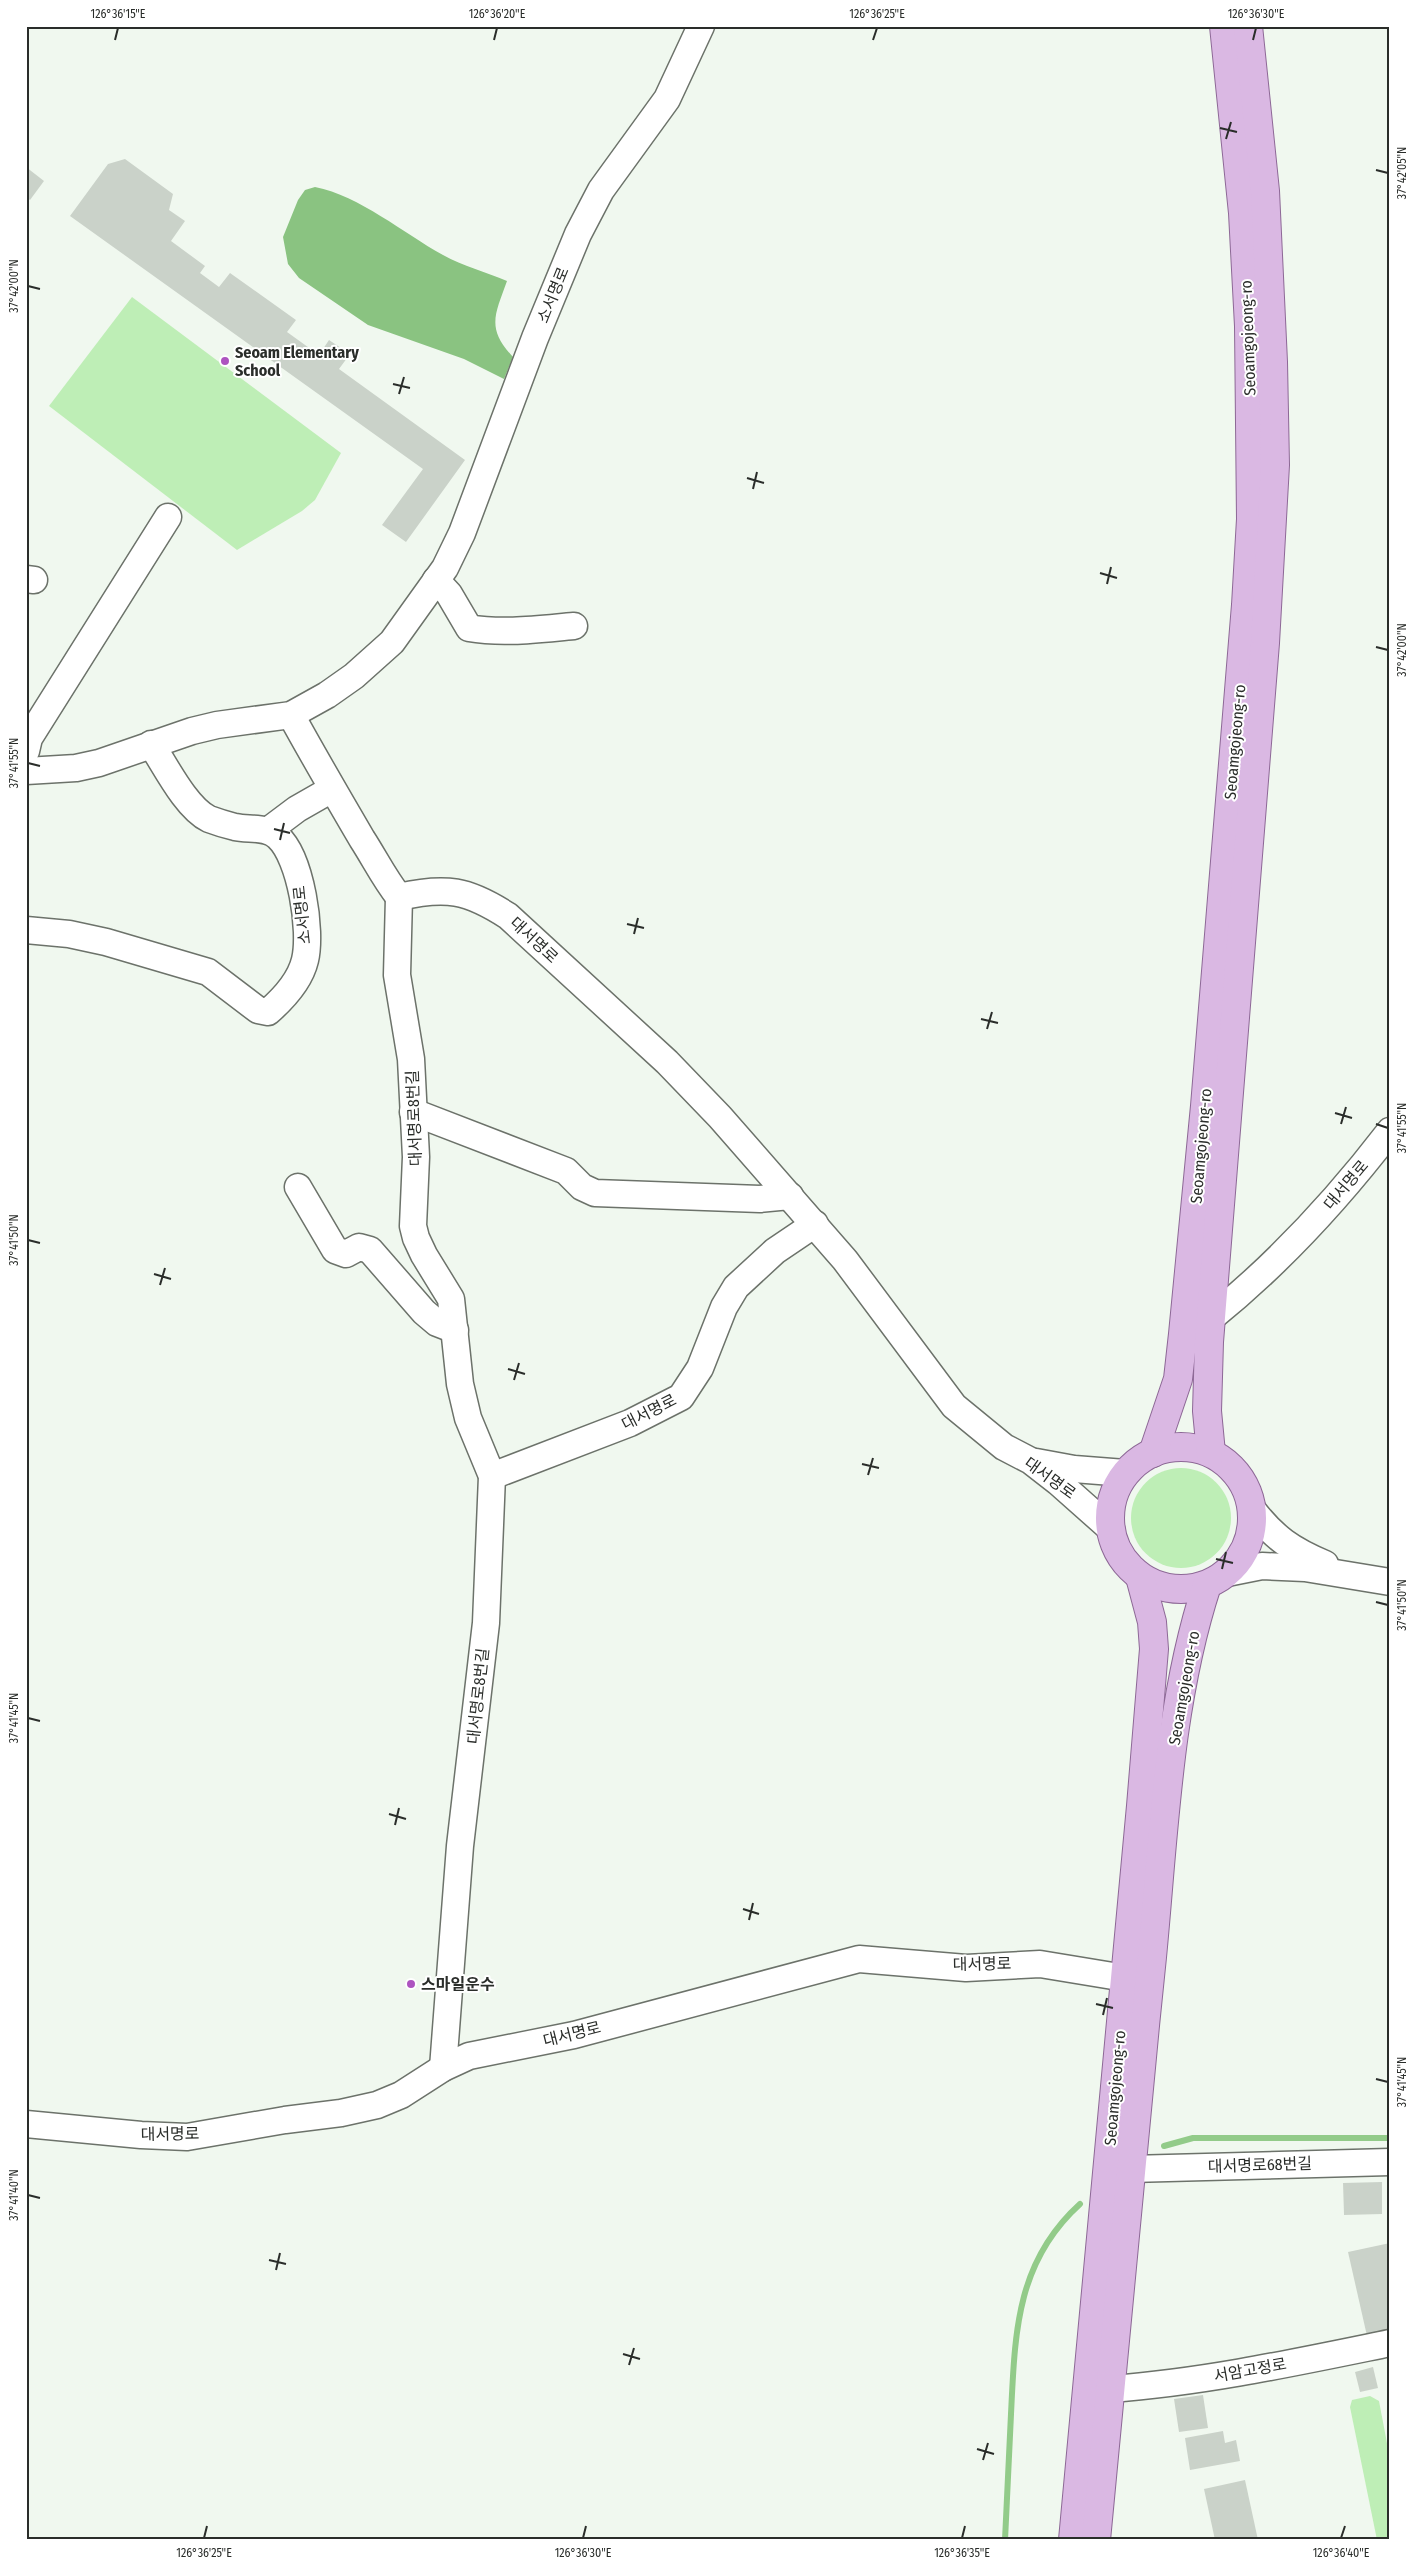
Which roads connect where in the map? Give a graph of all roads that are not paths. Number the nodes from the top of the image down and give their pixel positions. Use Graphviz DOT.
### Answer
graph roads {
  1 [pos="701,26"];
  2 [pos="1224,26"];
  3 [pos="1248,26"];
  4 [pos="168,517"];
  5 [pos="436,580"];
  6 [pos="574,626"];
  7 [pos="291,715"];
  8 [pos="27,742"];
  9 [pos="151,744"];
  10 [pos="26,766"];
  11 [pos="26,771"];
  12 [pos="332,788"];
  13 [pos="269,830"];
  14 [pos="399,897"];
  15 [pos="26,930"];
  16 [pos="413,1112"];
  17 [pos="1390,1131"];
  18 [pos="298,1187"];
  19 [pos="790,1196"];
  20 [pos="815,1224"];
  21 [pos="1211,1318"];
  22 [pos="455,1330"];
  23 [pos="1153,1453"];
  24 [pos="1211,1453"];
  25 [pos="1031,1461"];
  26 [pos="1125,1472"];
  27 [pos="492,1476"];
  28 [pos="1252,1509"];
  29 [pos="1111,1529"];
  30 [pos="1346,1574"];
  31 [pos="1140,1577"];
  32 [pos="1217,1579"];
  33 [pos="1390,1582"];
  34 [pos="1126,1978"];
  35 [pos="443,2068"];
  36 [pos="26,2124"];
  37 [pos="1390,2162"];
  38 [pos="1130,2169"];
  39 [pos="1390,2343"];
  40 [pos="1110,2389"];
  41 [pos="1073,2540"];
  42 [pos="1096,2540"];
  1 -- 5 [label="street, 소서명로"];
  2 -- 23 [label="main road, Seoamgojeong-ro"];
  3 -- 21 [label="main road, Seoamgojeong-ro"];
  4 -- 8 [label="street"];
  5 -- 6 [label="street"];
  5 -- 7 [label="street, 소서명로"];
  7 -- 9 [label="street, 소서명로"];
  7 -- 12 [label="street"];
  9 -- 11 [label="street, 소서명로"];
  9 -- 13 [label="street"];
  10 -- 11 [label="street, 소서명로"];
  12 -- 13 [label="street"];
  12 -- 14 [label="street"];
  13 -- 15 [label="street, 소서명로"];
  14 -- 16 [label="street, 대서명로8번길"];
  14 -- 19 [label="street, 대서명로"];
  16 -- 19 [label="street"];
  16 -- 22 [label="street, 대서명로8번길"];
  17 -- 21 [label="street, 대서명로"];
  18 -- 22 [label="street"];
  19 -- 20 [label="street, 대서명로"];
  20 -- 25 [label="street, 대서명로"];
  20 -- 27 [label="street, 대서명로"];
  21 -- 24 [label="main road, Seoamgojeong-ro"];
  22 -- 27 [label="street, 대서명로8번길"];
  23 -- 24 [label="main road"];
  23 -- 26 [label="main road"];
  24 -- 28 [label="main road"];
  25 -- 26 [label="street"];
  25 -- 29 [label="street, 대서명로"];
  26 -- 29 [label="main road"];
  27 -- 35 [label="street, 대서명로8번길"];
  28 -- 30 [label="street"];
  28 -- 32 [label="main road"];
  29 -- 31 [label="main road"];
  30 -- 32 [label="street"];
  30 -- 33 [label="street"];
  31 -- 32 [label="main road"];
  31 -- 34 [label="main road, Seoamgojeong-ro"];
  32 -- 38 [label="main road, Seoamgojeong-ro"];
  34 -- 35 [label="street, 대서명로"];
  34 -- 41 [label="main road, Seoamgojeong-ro"];
  35 -- 36 [label="street, 대서명로"];
  37 -- 38 [label="street, 대서명로68번길"];
  38 -- 40 [label="main road, Seoamgojeong-ro"];
  39 -- 40 [label="street, 서암고정로"];
  40 -- 42 [label="main road, Seoamgojeong-ro"];
}
